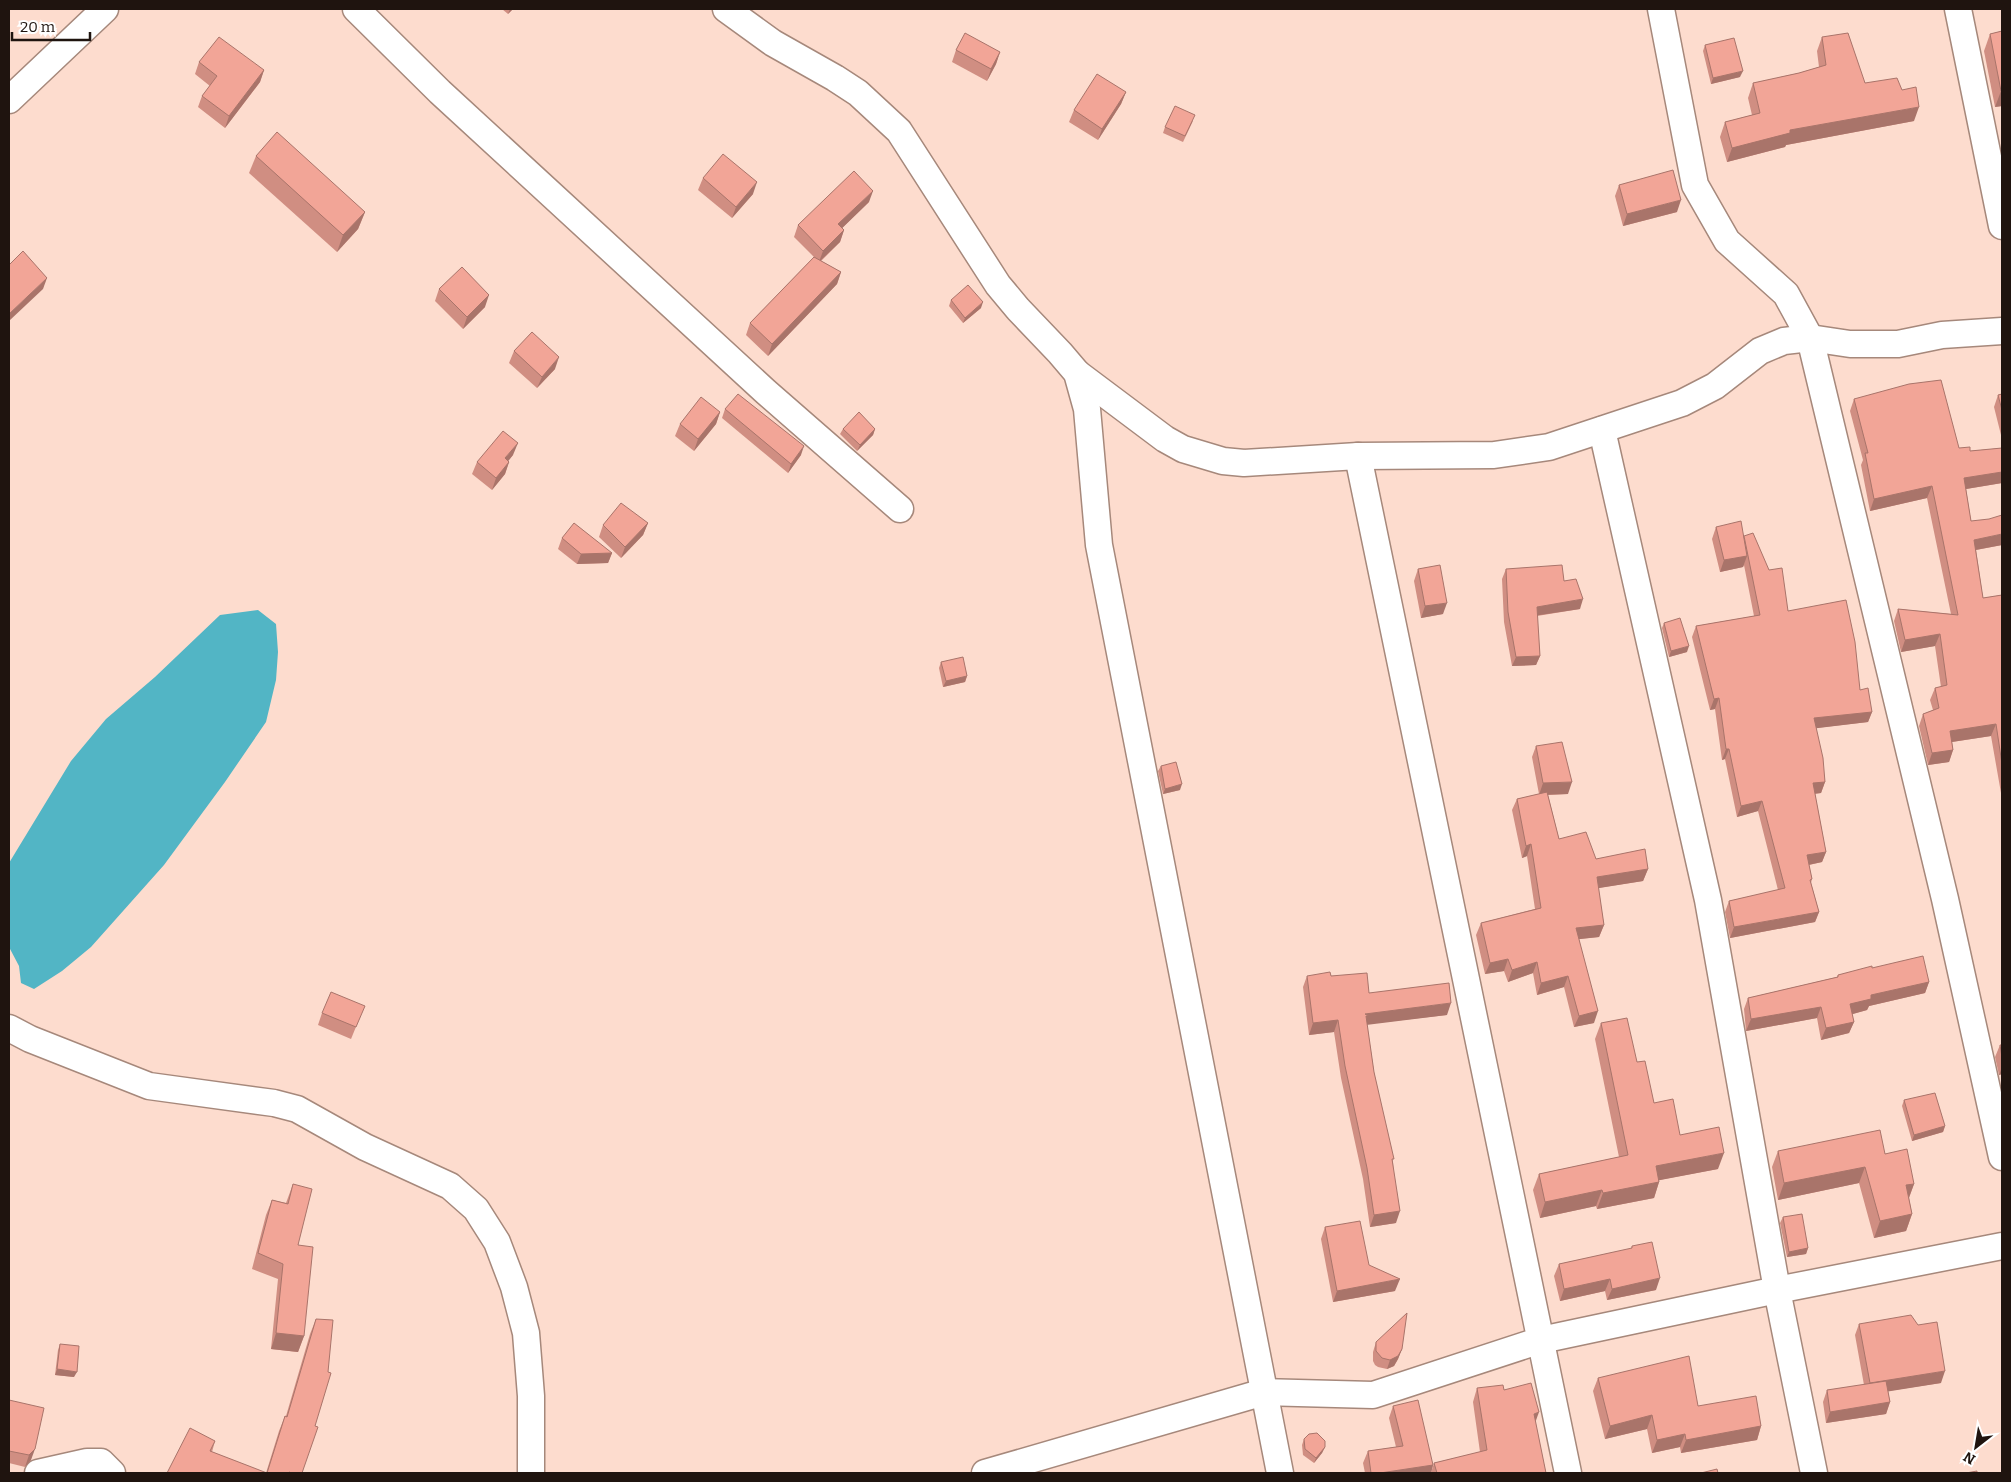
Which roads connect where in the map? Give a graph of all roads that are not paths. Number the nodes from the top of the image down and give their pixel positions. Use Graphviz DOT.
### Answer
graph roads {
  1 [pos="105,9"];
  2 [pos="356,9"];
  3 [pos="726,9"];
  4 [pos="1661,9"];
  5 [pos="1958,9"];
  6 [pos="9,100"];
  7 [pos="2002,226"];
  8 [pos="2002,331"];
  9 [pos="1810,338"];
  10 [pos="1076,373"];
  11 [pos="1602,430"];
  12 [pos="1358,456"];
  13 [pos="900,509"];
  14 [pos="9,1028"];
  15 [pos="2002,1157"];
  16 [pos="2002,1246"];
  17 [pos="1777,1290"];
  18 [pos="1541,1340"];
  19 [pos="1264,1392"];
  20 [pos="38,1473"];
  21 [pos="112,1473"];
  22 [pos="531,1473"];
  23 [pos="985,1473"];
  24 [pos="1280,1473"];
  25 [pos="1568,1473"];
  26 [pos="1814,1473"];
  1 -- 6 [label="street"];
  2 -- 13 [label="street"];
  3 -- 10 [label="street"];
  4 -- 9 [label="street"];
  5 -- 7 [label="street"];
  8 -- 9 [label="street"];
  9 -- 11 [label="street"];
  9 -- 15 [label="street"];
  10 -- 12 [label="street"];
  10 -- 19 [label="street"];
  11 -- 12 [label="street"];
  11 -- 17 [label="street"];
  12 -- 18 [label="street"];
  14 -- 22 [label="street"];
  16 -- 17 [label="street"];
  17 -- 18 [label="street"];
  17 -- 26 [label="street"];
  18 -- 19 [label="street"];
  18 -- 25 [label="street"];
  19 -- 23 [label="street"];
  19 -- 24 [label="street"];
  20 -- 21 [label="street"];
}
